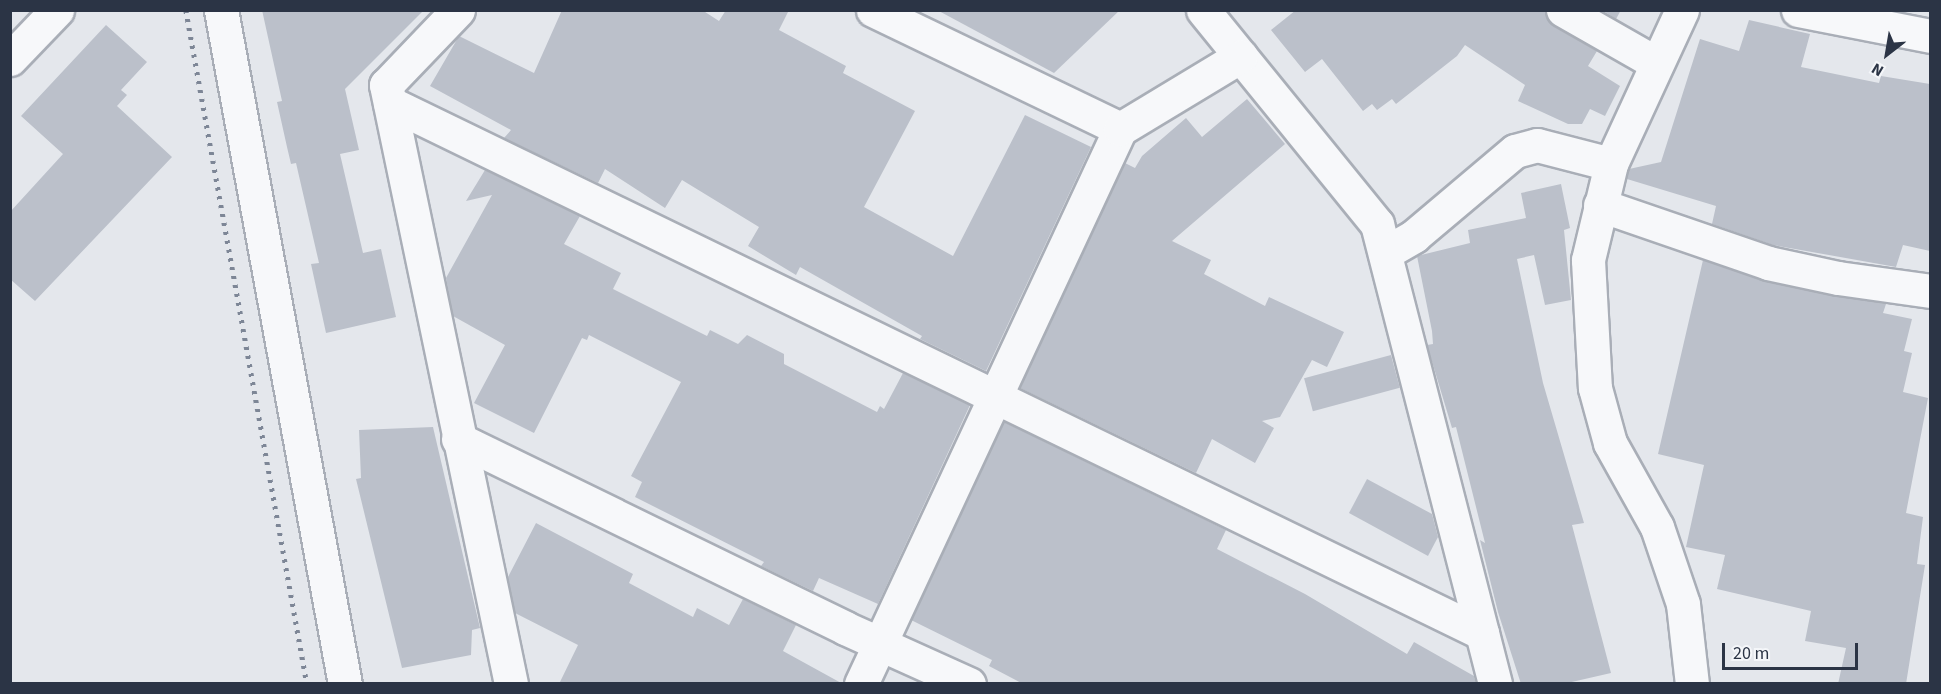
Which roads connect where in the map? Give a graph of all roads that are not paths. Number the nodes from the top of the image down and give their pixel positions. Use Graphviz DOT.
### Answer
graph roads {
  1 [pos="57,10"];
  2 [pos="221,10"];
  3 [pos="458,10"];
  4 [pos="873,10"];
  5 [pos="1203,10"];
  6 [pos="1563,10"];
  7 [pos="1682,10"];
  8 [pos="1798,10"];
  9 [pos="1930,36"];
  10 [pos="1241,56"];
  11 [pos="10,59"];
  12 [pos="1656,63"];
  13 [pos="390,102"];
  14 [pos="1120,129"];
  15 [pos="1611,164"];
  16 [pos="1600,205"];
  17 [pos="1385,253"];
  18 [pos="1930,291"];
  19 [pos="995,396"];
  20 [pos="458,438"];
  21 [pos="1482,633"];
  22 [pos="880,642"];
  23 [pos="345,684"];
  24 [pos="511,684"];
  25 [pos="861,684"];
  26 [pos="969,684"];
  27 [pos="1495,684"];
  28 [pos="1692,684"];
  1 -- 11 [label="street"];
  2 -- 23 [label="street"];
  3 -- 13 [label="street"];
  4 -- 14 [label="street"];
  5 -- 10 [label="street"];
  6 -- 12 [label="street"];
  7 -- 12 [label="street"];
  8 -- 9 [label="street"];
  10 -- 14 [label="street"];
  10 -- 17 [label="street"];
  12 -- 15 [label="street"];
  13 -- 19 [label="street"];
  13 -- 20 [label="street"];
  14 -- 19 [label="street"];
  15 -- 16 [label="street"];
  15 -- 17 [label="street"];
  16 -- 18 [label="street"];
  16 -- 28 [label="street"];
  17 -- 21 [label="street"];
  19 -- 21 [label="street"];
  19 -- 22 [label="street"];
  20 -- 22 [label="street"];
  20 -- 24 [label="street"];
  21 -- 27 [label="street"];
  22 -- 25 [label="street"];
  22 -- 26 [label="street"];
}
